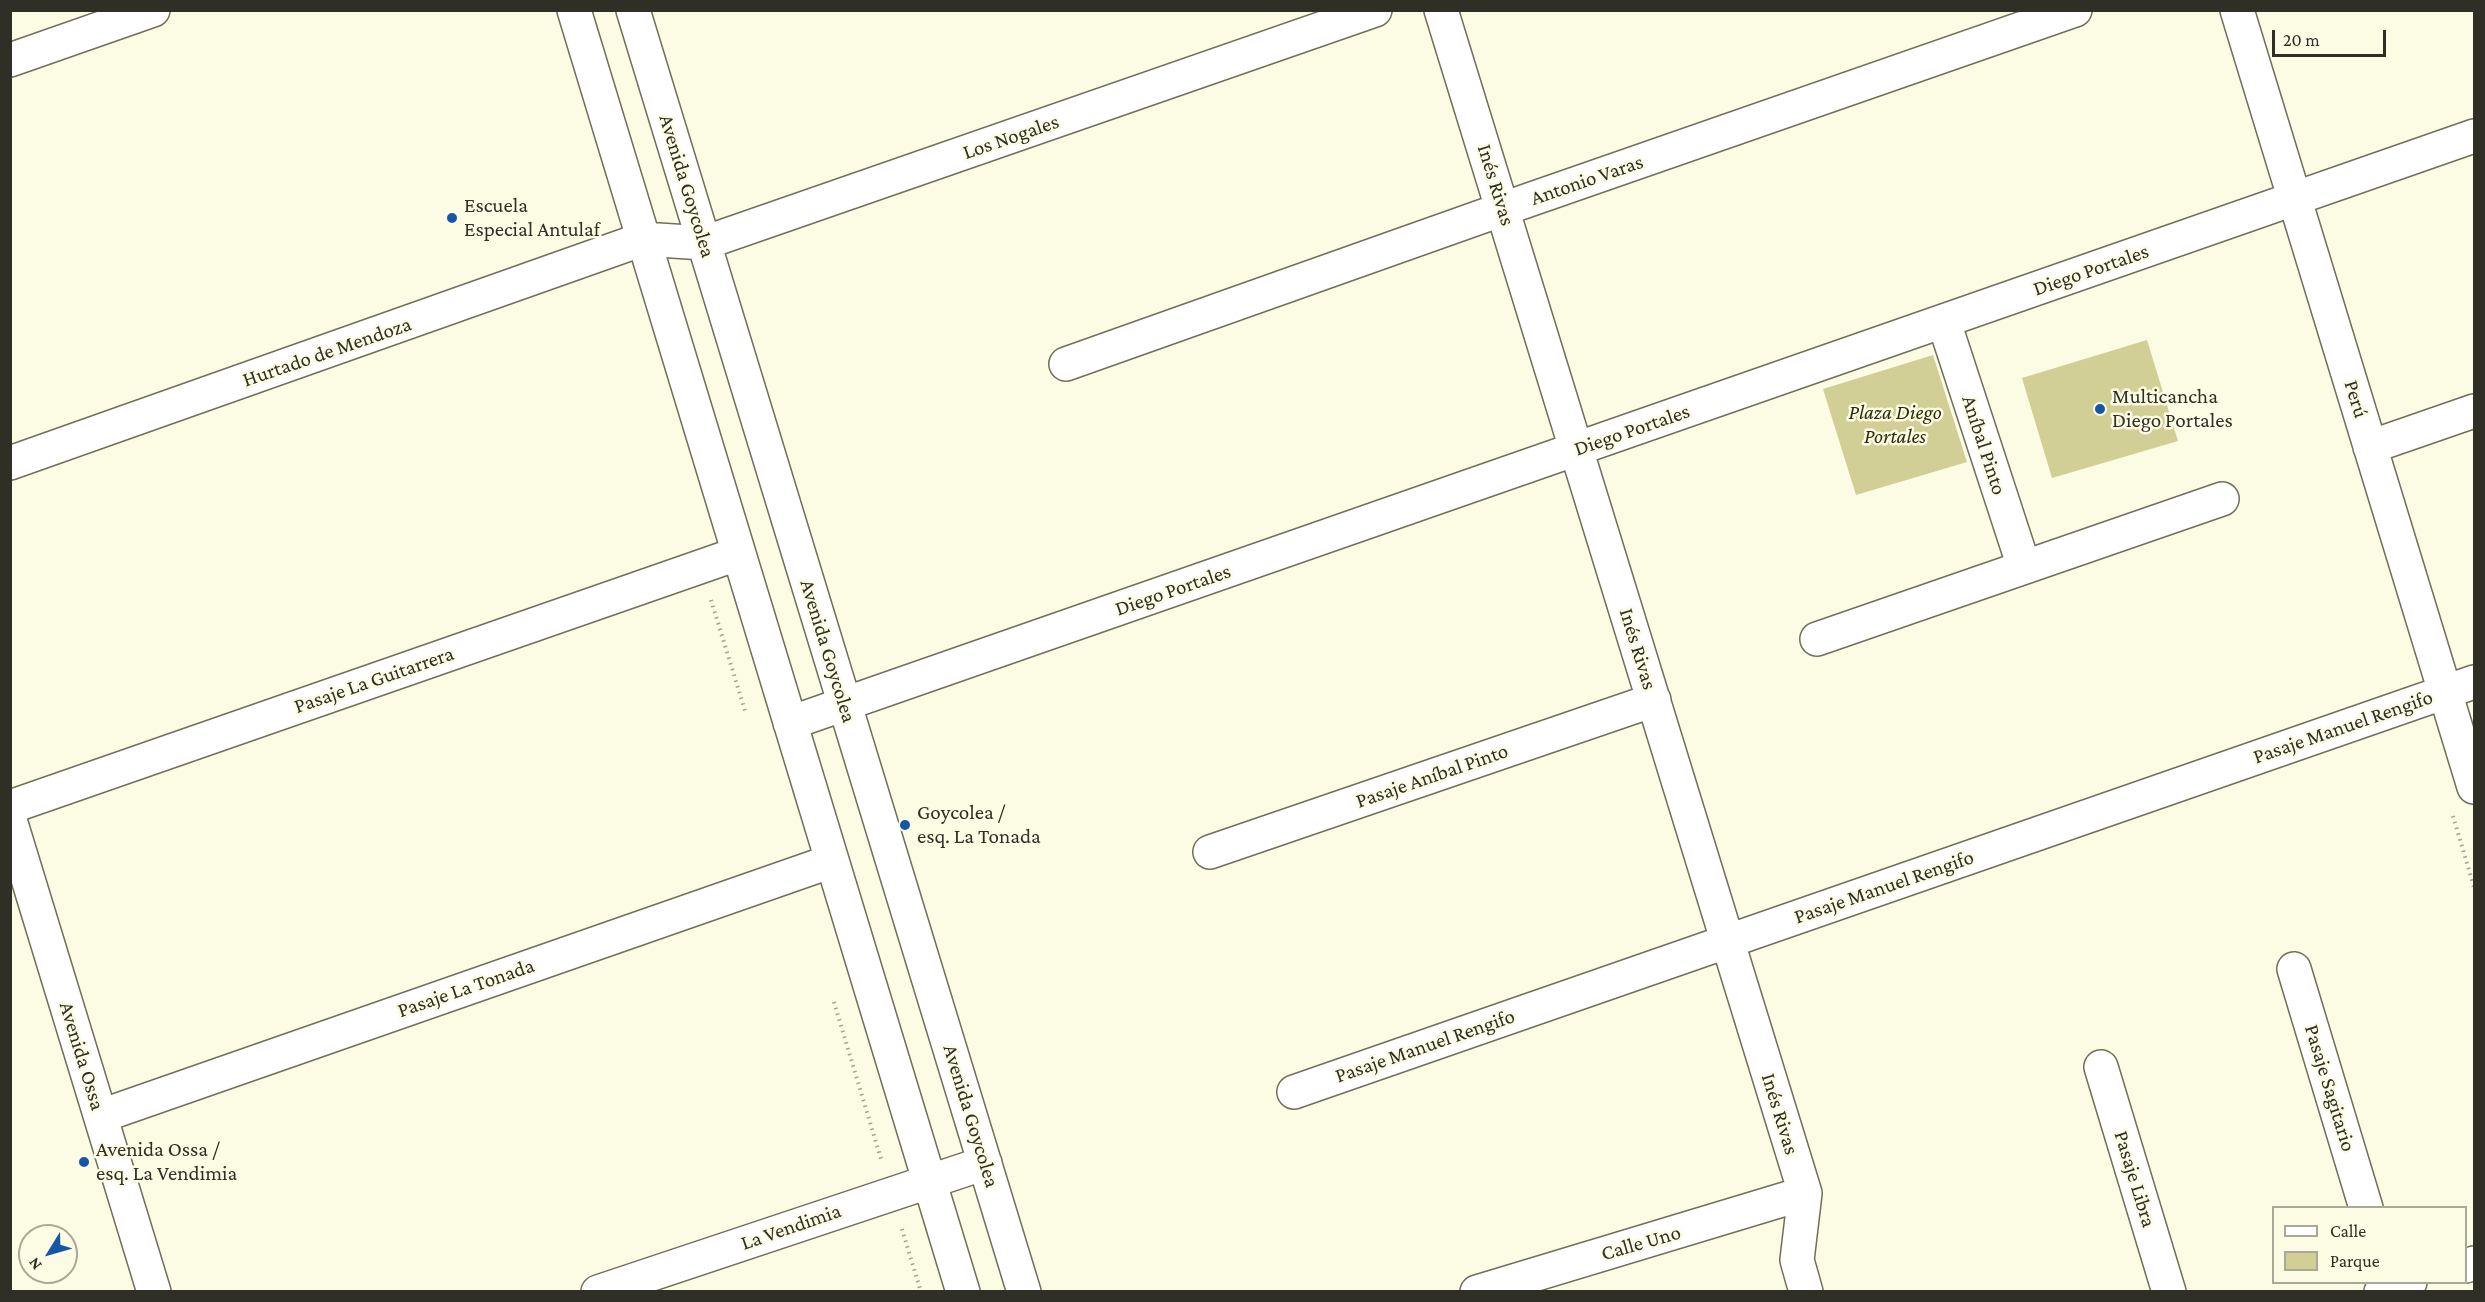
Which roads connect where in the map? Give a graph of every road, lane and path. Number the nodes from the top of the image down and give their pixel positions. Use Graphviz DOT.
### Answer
graph roads {
  1 [pos="153,10"];
  2 [pos="574,10"];
  3 [pos="633,10"];
  4 [pos="1375,10"];
  5 [pos="1441,10"];
  6 [pos="2075,10"];
  7 [pos="2237,10"];
  8 [pos="10,60"];
  9 [pos="2475,136"];
  10 [pos="2295,200"];
  11 [pos="1503,208"];
  12 [pos="643,239"];
  13 [pos="704,243"];
  14 [pos="1944,322"];
  15 [pos="1066,364"];
  16 [pos="2475,411"];
  17 [pos="2370,447"];
  18 [pos="1576,450"];
  19 [pos="10,463"];
  20 [pos="2222,499"];
  21 [pos="738,554"];
  22 [pos="2024,567"];
  23 [pos="1817,639"];
  24 [pos="2460,687"];
  25 [pos="1654,700"];
  26 [pos="845,705"];
  27 [pos="790,723"];
  28 [pos="2475,787"];
  29 [pos="10,807"];
  30 [pos="10,820"];
  31 [pos="1210,852"];
  32 [pos="832,861"];
  33 [pos="1728,941"];
  34 [pos="2294,969"];
  35 [pos="2101,1067"];
  36 [pos="1294,1092"];
  37 [pos="101,1116"];
  38 [pos="985,1163"];
  39 [pos="929,1180"];
  40 [pos="1805,1193"];
  41 [pos="2365,1206"];
  42 [pos="154,1292"];
  43 [pos="598,1292"];
  44 [pos="963,1292"];
  45 [pos="1024,1292"];
  46 [pos="1477,1292"];
  47 [pos="1806,1292"];
  48 [pos="2169,1292"];
  1 -- 8 [label="street"];
  2 -- 12 [label="street"];
  3 -- 13 [label="street, Avenida Goycolea"];
  4 -- 13 [label="street, Los Nogales"];
  5 -- 11 [label="street, Inés Rivas"];
  6 -- 11 [label="street, Antonio Varas"];
  7 -- 10 [label="street, Perú"];
  9 -- 10 [label="street, Diego Portales"];
  10 -- 14 [label="street, Diego Portales"];
  10 -- 17 [label="street, Perú"];
  11 -- 15 [label="street, Antonio Varas"];
  11 -- 18 [label="street, Inés Rivas"];
  12 -- 13 [label="street, Los Nogales"];
  12 -- 19 [label="street, Hurtado de Mendoza"];
  12 -- 21 [label="street"];
  13 -- 26 [label="street, Avenida Goycolea"];
  14 -- 18 [label="street, Diego Portales"];
  14 -- 22 [label="street, Aníbal Pinto"];
  16 -- 17 [label="street"];
  17 -- 24 [label="street, Perú"];
  18 -- 25 [label="street, Inés Rivas"];
  18 -- 26 [label="street, Diego Portales"];
  20 -- 22 [label="street"];
  21 -- 27 [label="street"];
  21 -- 29 [label="street, Pasaje La Guitarrera"];
  22 -- 23 [label="street"];
  24 -- 28 [label="street, Perú"];
  24 -- 33 [label="street, Pasaje Manuel Rengifo"];
  25 -- 31 [label="street, Pasaje Aníbal Pinto"];
  25 -- 33 [label="street, Inés Rivas"];
  26 -- 27 [label="street, Diego Portales"];
  26 -- 38 [label="street, Avenida Goycolea"];
  27 -- 32 [label="street"];
  30 -- 37 [label="street, Avenida Ossa"];
  32 -- 37 [label="street, Pasaje La Tonada"];
  32 -- 39 [label="street"];
  33 -- 36 [label="street, Pasaje Manuel Rengifo"];
  33 -- 40 [label="street, Inés Rivas"];
  34 -- 41 [label="street, Pasaje Sagitario"];
  35 -- 48 [label="street, Pasaje Libra"];
  37 -- 42 [label="street, Avenida Ossa"];
  38 -- 39 [label="street, La Vendimia"];
  38 -- 45 [label="street, Avenida Goycolea"];
  39 -- 43 [label="street, La Vendimia"];
  39 -- 44 [label="street"];
  40 -- 46 [label="street, Calle Uno"];
  40 -- 47 [label="street, Inés Rivas"];
}
